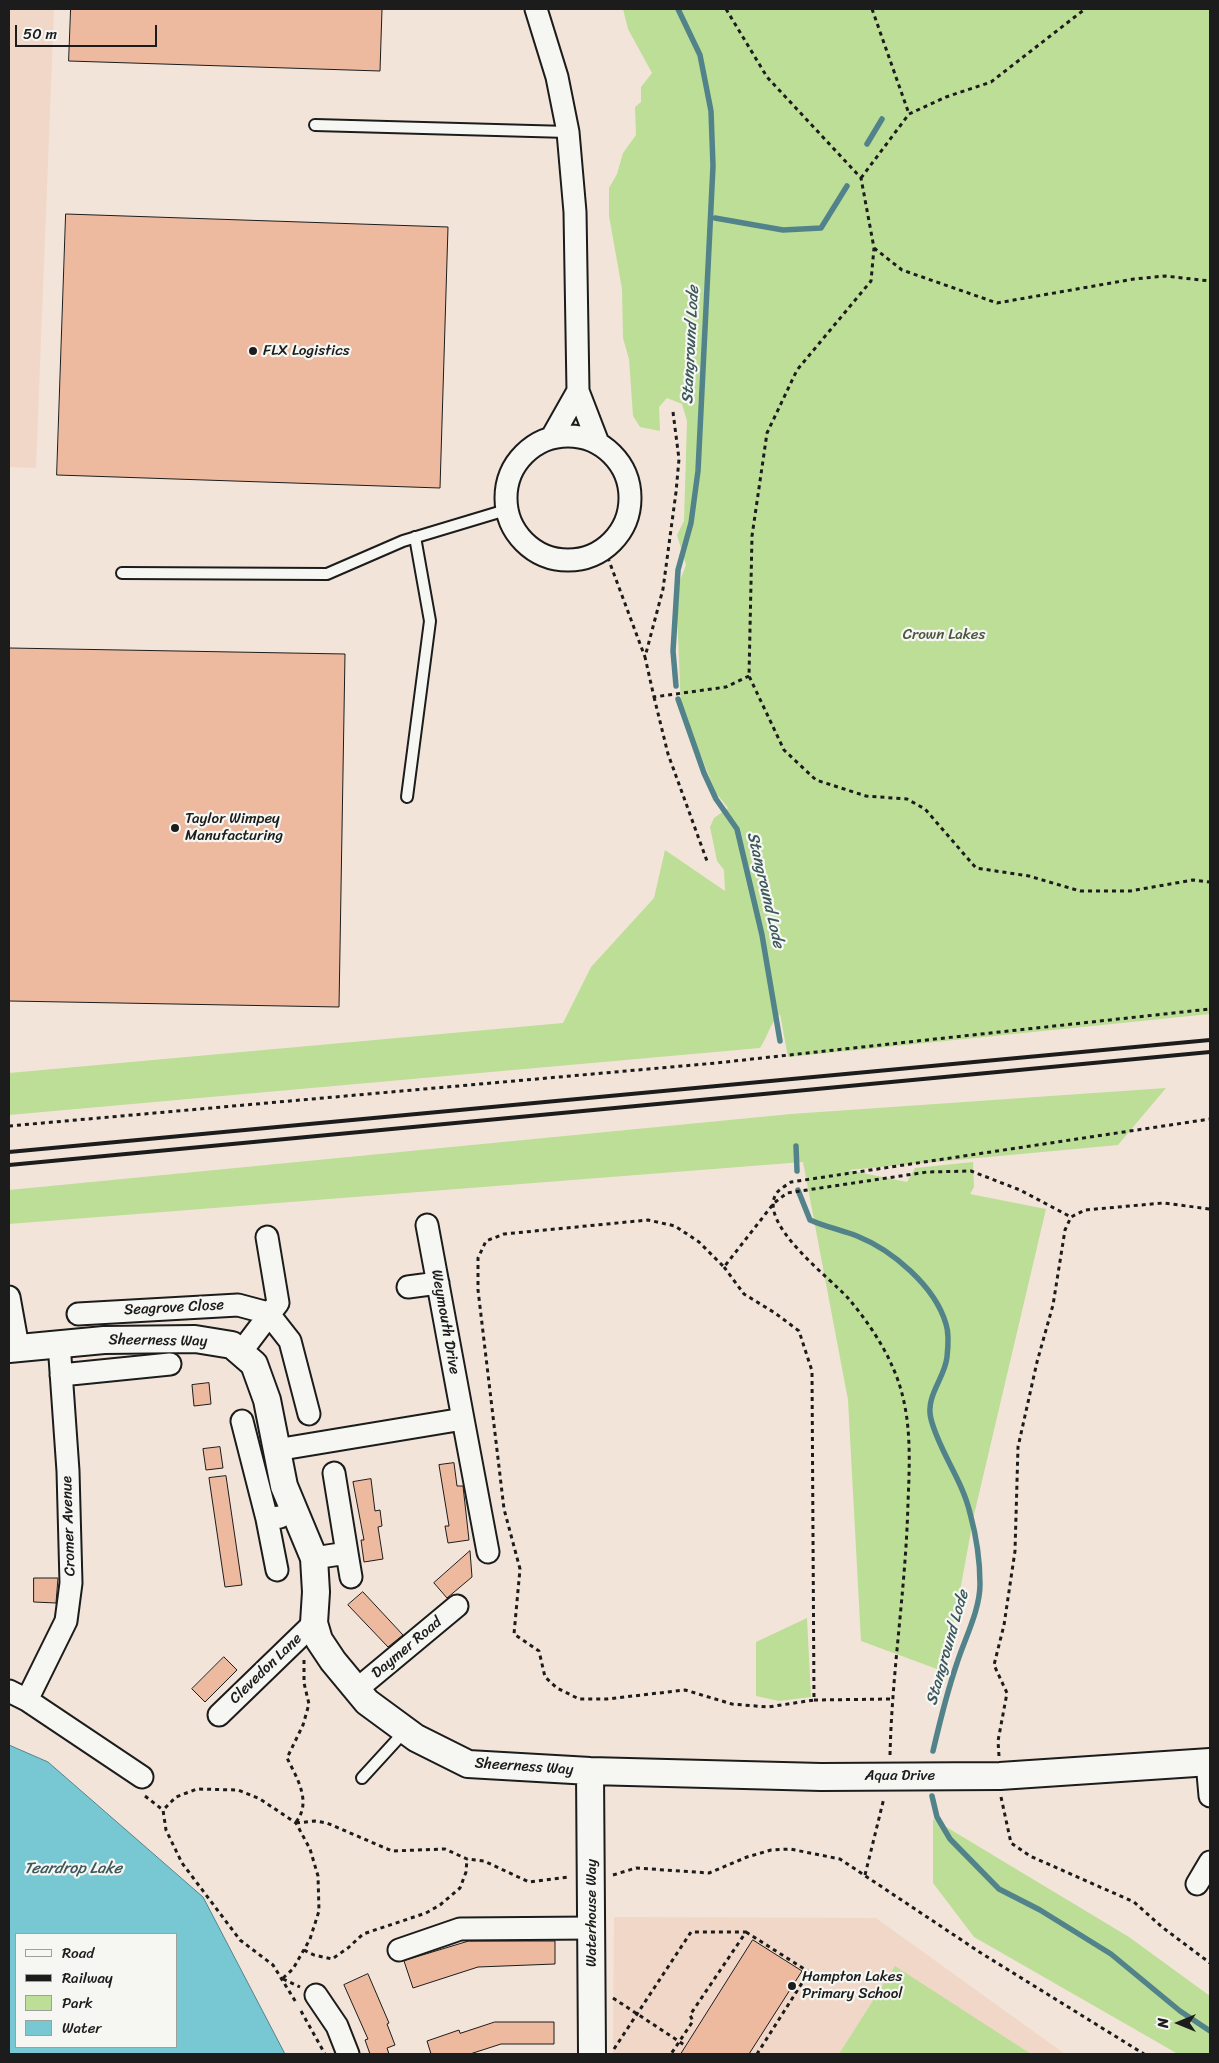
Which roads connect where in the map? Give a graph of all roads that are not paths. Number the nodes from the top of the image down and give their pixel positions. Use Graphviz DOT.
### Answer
graph roads {
  1 [pos="536,9"];
  2 [pos="315,124"];
  3 [pos="568,132"];
  4 [pos="578,391"];
  5 [pos="552,437"];
  6 [pos="598,443"];
  7 [pos="506,510"];
  8 [pos="415,537"];
  9 [pos="122,573"];
  10 [pos="407,797"];
  11 [pos="427,1225"];
  12 [pos="266,1237"];
  13 [pos="438,1283"];
  14 [pos="408,1287"];
  15 [pos="9,1297"];
  16 [pos="268,1313"];
  17 [pos="78,1314"];
  18 [pos="59,1343"];
  19 [pos="13,1348"];
  20 [pos="241,1352"];
  21 [pos="170,1364"];
  22 [pos="61,1374"];
  23 [pos="310,1414"];
  24 [pos="463,1419"];
  25 [pos="242,1421"];
  26 [pos="276,1450"];
  27 [pos="334,1473"];
  28 [pos="294,1515"];
  29 [pos="267,1519"];
  30 [pos="488,1552"];
  31 [pos="347,1554"];
  32 [pos="314,1558"];
  33 [pos="277,1570"];
  34 [pos="351,1576"];
  35 [pos="457,1606"];
  36 [pos="317,1632"];
  37 [pos="356,1690"];
  38 [pos="18,1696"];
  39 [pos="218,1715"];
  40 [pos="405,1730"];
  41 [pos="1209,1762"];
  42 [pos="590,1771"];
  43 [pos="142,1777"];
  44 [pos="362,1778"];
  45 [pos="1210,1796"];
  46 [pos="1210,1862"];
  47 [pos="1197,1884"];
  48 [pos="592,1928"];
  49 [pos="399,1950"];
  50 [pos="316,1994"];
  51 [pos="348,2054"];
  52 [pos="592,2054"];
  1 -- 3 [label="street"];
  2 -- 3 [label="lane"];
  3 -- 4 [label="street"];
  4 -- 5 [label="street"];
  4 -- 6 [label="street"];
  5 -- 6 [label="street"];
  5 -- 7 [label="street"];
  6 -- 7 [label="street"];
  7 -- 8 [label="lane"];
  8 -- 9 [label="lane"];
  8 -- 10 [label="lane"];
  11 -- 13 [label="street, Weymouth Drive"];
  12 -- 16 [label="street"];
  13 -- 14 [label="street"];
  13 -- 24 [label="street, Weymouth Drive"];
  15 -- 19 [label="street, Sheerness Way"];
  16 -- 17 [label="street, Seagrove Close"];
  16 -- 20 [label="street"];
  16 -- 23 [label="street"];
  18 -- 19 [label="street, Sheerness Way"];
  18 -- 20 [label="street, Sheerness Way"];
  18 -- 22 [label="street, Cromer Avenue"];
  20 -- 26 [label="street"];
  21 -- 22 [label="street, Sheerness Way"];
  22 -- 38 [label="street, Cromer Avenue"];
  24 -- 26 [label="street"];
  24 -- 30 [label="street, Weymouth Drive"];
  25 -- 29 [label="street"];
  26 -- 28 [label="street"];
  27 -- 31 [label="street"];
  28 -- 29 [label="street"];
  28 -- 32 [label="street"];
  29 -- 33 [label="street"];
  31 -- 32 [label="street"];
  31 -- 34 [label="street"];
  32 -- 36 [label="street"];
  35 -- 37 [label="street, Daymer Road"];
  36 -- 37 [label="street, Sheerness Way"];
  36 -- 39 [label="street, Clevedon Lane"];
  37 -- 40 [label="street, Sheerness Way"];
  38 -- 43 [label="street, Cromer Avenue"];
  40 -- 42 [label="street, Sheerness Way"];
  40 -- 44 [label="lane"];
  41 -- 42 [label="street, Aqua Drive"];
  41 -- 45 [label="street"];
  42 -- 48 [label="street, Waterhouse Way"];
  46 -- 47 [label="street"];
  48 -- 49 [label="street"];
  48 -- 52 [label="street, Waterhouse Way"];
  50 -- 51 [label="street"];
}
